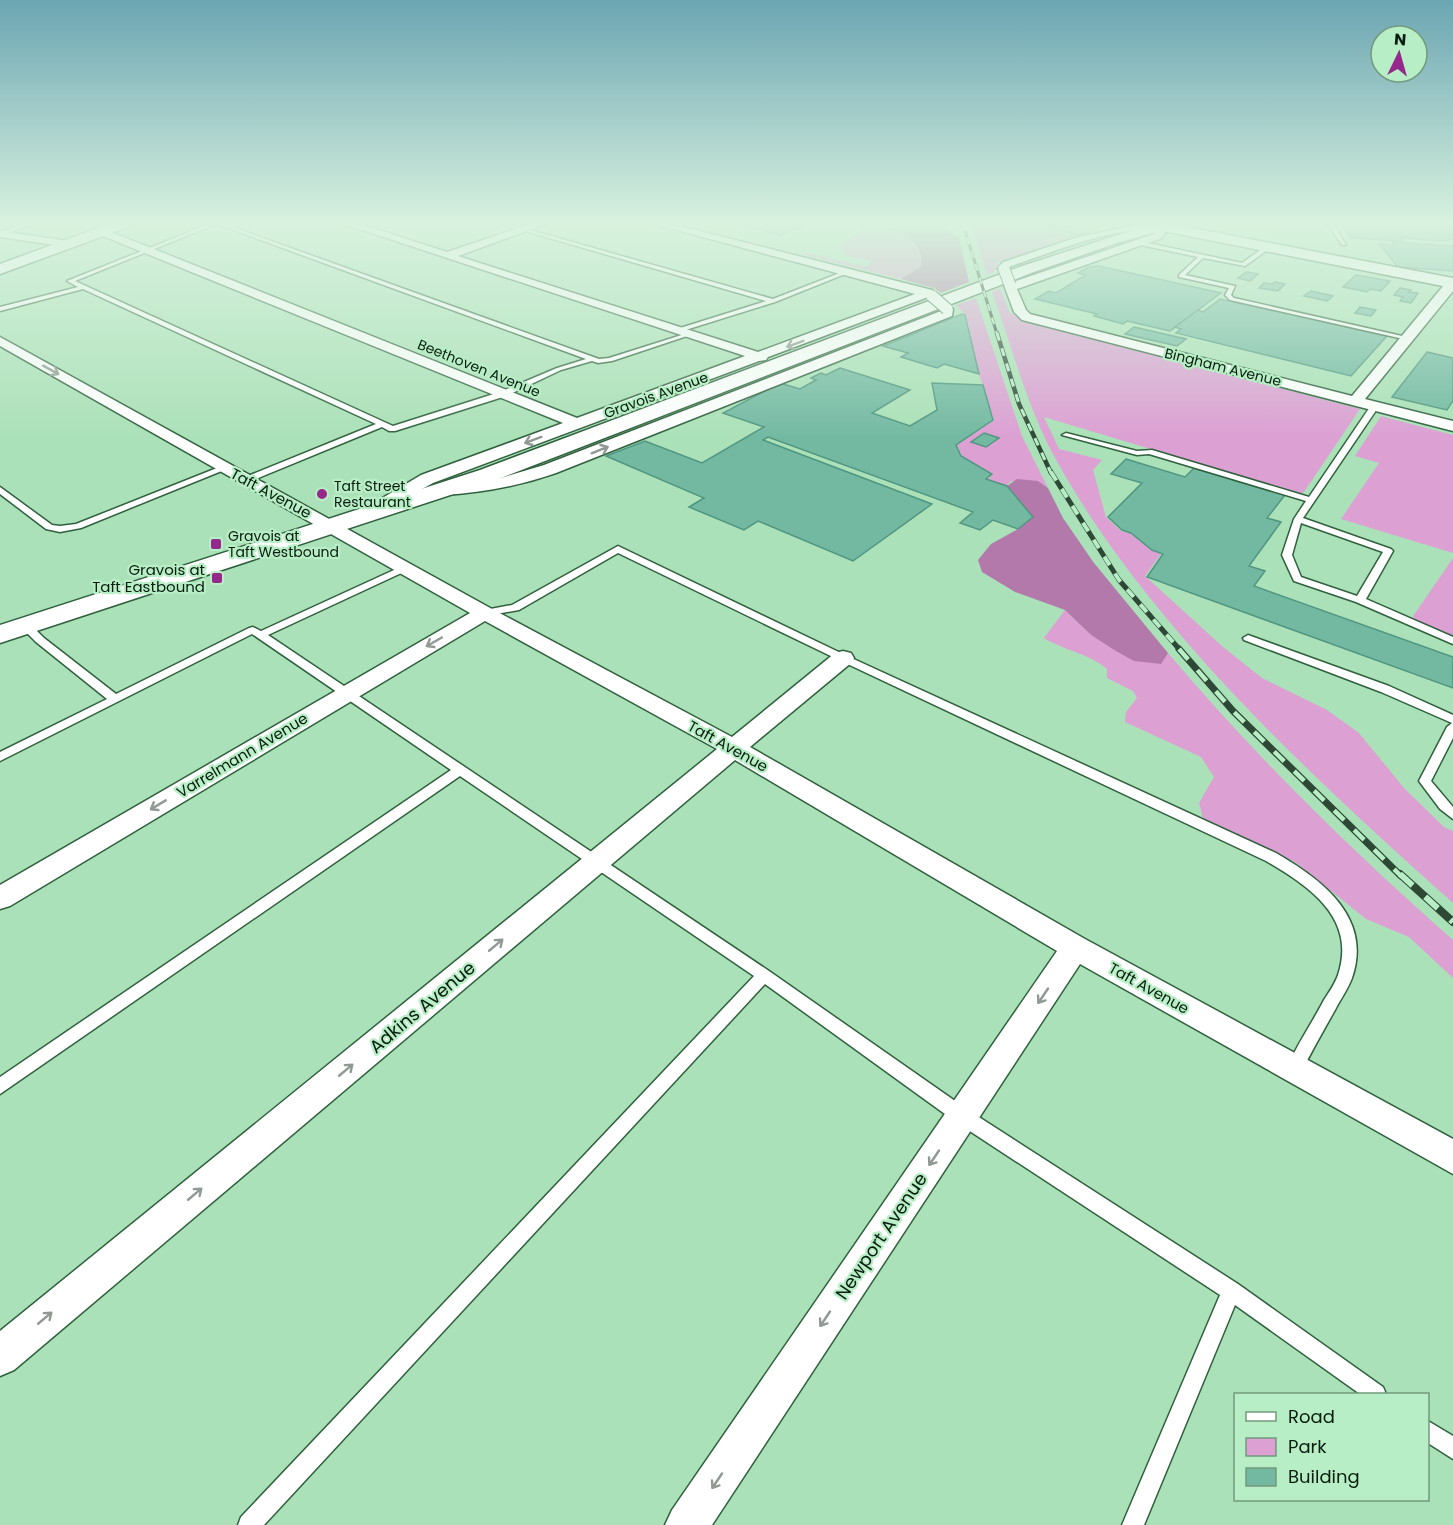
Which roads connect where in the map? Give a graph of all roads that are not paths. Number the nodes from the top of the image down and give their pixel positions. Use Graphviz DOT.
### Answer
graph roads {
  1 [pos="53,295"];
  2 [pos="103,295"];
  3 [pos="259,295"];
  4 [pos="416,295"];
  5 [pos="572,295"];
  6 [pos="752,295"];
  7 [pos="788,295"];
  8 [pos="927,295"];
  9 [pos="931,295"];
  10 [pos="959,295"];
  11 [pos="1014,295"];
  12 [pos="1228,295"];
  13 [pos="1442,295"];
  14 [pos="773,301"];
  15 [pos="0,309"];
  16 [pos="685,332"];
  17 [pos="1408,338"];
  18 [pos="0,341"];
  19 [pos="760,357"];
  20 [pos="593,359"];
  21 [pos="503,394"];
  22 [pos="1356,401"];
  23 [pos="1375,406"];
  24 [pos="382,424"];
  25 [pos="578,424"];
  26 [pos="1453,426"];
  27 [pos="1066,435"];
  28 [pos="225,468"];
  29 [pos="246,480"];
  30 [pos="0,490"];
  31 [pos="443,490"];
  32 [pos="1311,500"];
  33 [pos="375,510"];
  34 [pos="1298,519"];
  35 [pos="330,524"];
  36 [pos="406,567"];
  37 [pos="1360,600"];
  38 [pos="485,613"];
  39 [pos="12,629"];
  40 [pos="260,635"];
  41 [pos="1248,638"];
  42 [pos="1453,641"];
  43 [pos="843,657"];
  44 [pos="347,692"];
  45 [pos="115,699"];
  46 [pos="1453,720"];
  47 [pos="1453,727"];
  48 [pos="733,748"];
  49 [pos="0,757"];
  50 [pos="461,769"];
  51 [pos="1453,814"];
  52 [pos="598,861"];
  53 [pos="0,898"];
  54 [pos="1075,947"];
  55 [pos="764,975"];
  56 [pos="1294,1069"];
  57 [pos="0,1086"];
  58 [pos="962,1116"];
  59 [pos="1453,1156"];
  60 [pos="1231,1291"];
  61 [pos="0,1356"];
  62 [pos="1373,1393"];
  63 [pos="1429,1432"];
  64 [pos="1453,1449"];
  65 [pos="249,1525"];
  66 [pos="687,1525"];
  67 [pos="1133,1525"];
  1 -- 15 [label="lane"];
  2 -- 24 [label="lane"];
  3 -- 21 [label="street, Beethoven Avenue"];
  4 -- 20 [label="lane"];
  5 -- 16 [label="street"];
  6 -- 14 [label="lane"];
  7 -- 14 [label="lane"];
  8 -- 19 [label="street, Gravois Avenue, one-way"];
  31 -- 9 [label="street, Gravois Avenue, one-way, bridge"];
  10 -- 31 [label="main road, Gravois Avenue"];
  11 -- 22 [label="street, Bingham Avenue"];
  12 -- 17 [label="lane"];
  13 -- 17 [label="street"];
  14 -- 16 [label="lane"];
  16 -- 19 [label="street"];
  16 -- 20 [label="lane"];
  17 -- 22 [label="street"];
  18 -- 28 [label="street, Taft Avenue, one-way"];
  19 -- 25 [label="street, Gravois Avenue"];
  20 -- 21 [label="lane"];
  21 -- 24 [label="lane"];
  21 -- 25 [label="street, Beethoven Avenue"];
  22 -- 23 [label="street, Bingham Avenue"];
  23 -- 26 [label="street, Bingham Avenue"];
  23 -- 32 [label="lane"];
  24 -- 29 [label="lane"];
  25 -- 33 [label="street, Gravois Avenue, one-way"];
  27 -- 32 [label="lane"];
  28 -- 29 [label="street, Taft Avenue"];
  28 -- 30 [label="lane"];
  29 -- 35 [label="street, Taft Avenue"];
  31 -- 33 [label="main road, Gravois Avenue"];
  32 -- 34 [label="lane"];
  33 -- 35 [label="main road, Gravois Avenue"];
  34 -- 37 [label="lane"];
  34 -- 37 [label="lane"];
  35 -- 36 [label="street, Taft Avenue"];
  35 -- 39 [label="main road, Gravois Avenue"];
  36 -- 38 [label="street, Taft Avenue"];
  36 -- 40 [label="lane"];
  37 -- 42 [label="lane"];
  38 -- 43 [label="lane"];
  38 -- 44 [label="street, Varrelmann Avenue, one-way"];
  38 -- 48 [label="street, Taft Avenue"];
  39 -- 45 [label="lane"];
  40 -- 44 [label="lane"];
  40 -- 45 [label="lane"];
  41 -- 46 [label="lane"];
  43 -- 48 [label="street, Adkins Avenue"];
  43 -- 56 [label="lane"];
  44 -- 50 [label="lane"];
  44 -- 53 [label="street, Varrelmann Avenue, one-way"];
  45 -- 49 [label="lane"];
  47 -- 51 [label="lane"];
  48 -- 52 [label="street, Adkins Avenue"];
  48 -- 54 [label="street, Taft Avenue"];
  50 -- 52 [label="lane"];
  50 -- 57 [label="lane"];
  52 -- 55 [label="lane"];
  61 -- 52 [label="street, Adkins Avenue, one-way"];
  54 -- 56 [label="street, Taft Avenue"];
  54 -- 58 [label="street, Newport Avenue, one-way"];
  55 -- 58 [label="lane"];
  55 -- 65 [label="lane"];
  56 -- 59 [label="street, Taft Avenue"];
  58 -- 60 [label="lane"];
  58 -- 66 [label="street, Newport Avenue, one-way"];
  60 -- 62 [label="lane"];
  60 -- 67 [label="lane"];
  63 -- 64 [label="lane"];
}
